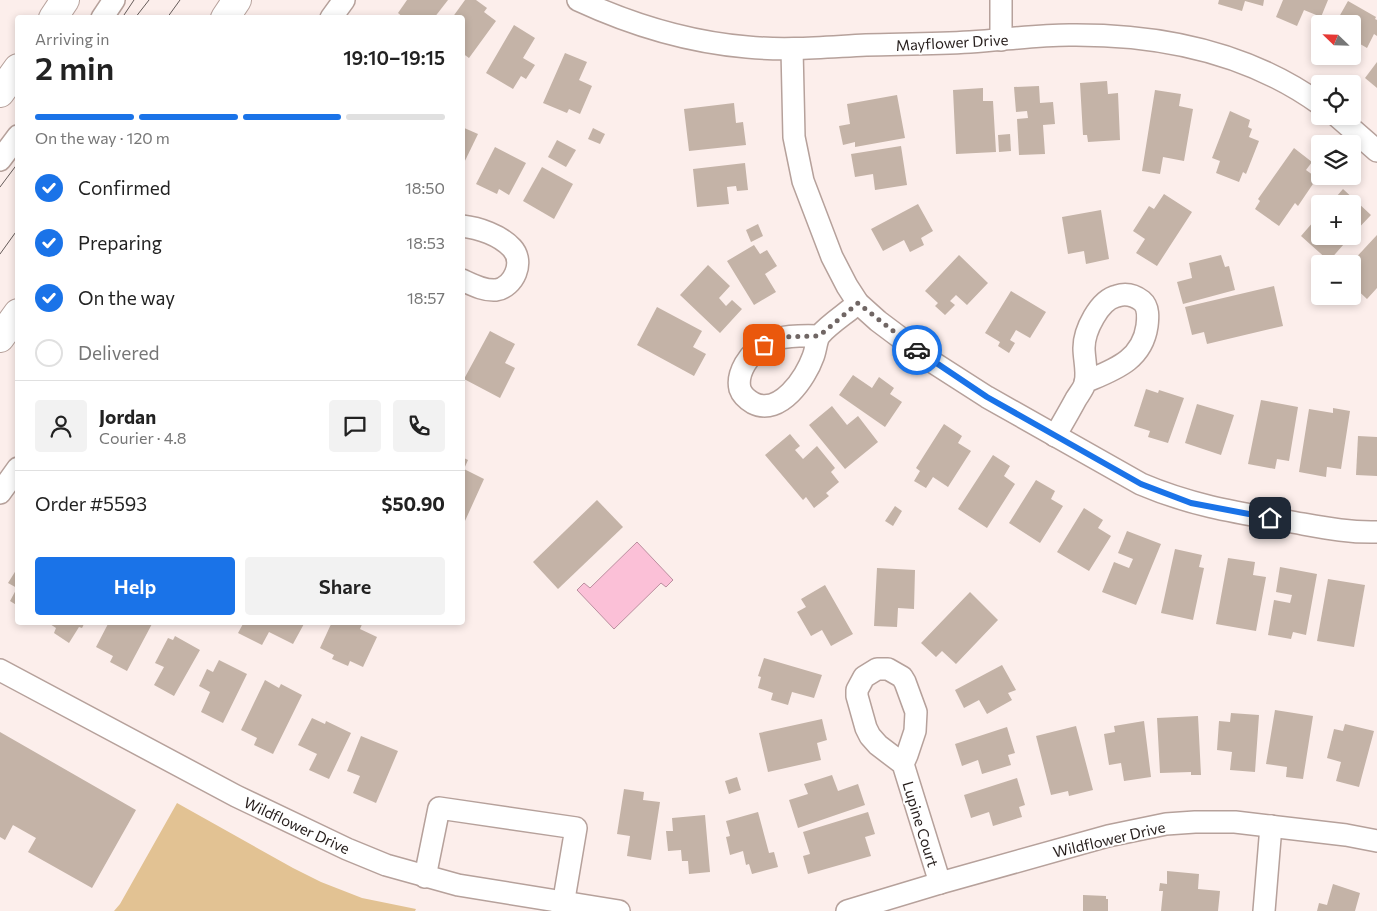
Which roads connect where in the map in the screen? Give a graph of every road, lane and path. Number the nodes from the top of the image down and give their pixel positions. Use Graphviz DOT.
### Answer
graph roads {
  1 [pos="65,0"];
  2 [pos="114,0"];
  3 [pos="238,0"];
  4 [pos="344,0"];
  5 [pos="578,0"];
  6 [pos="1001,0"];
  7 [pos="55,15"];
  8 [pos="104,15"];
  9 [pos="227,15"];
  10 [pos="333,15"];
  11 [pos="1001,40"];
  12 [pos="792,50"];
  13 [pos="15,72"];
  14 [pos="0,93"];
  15 [pos="1311,99"];
  16 [pos="1347,125"];
  17 [pos="15,142"];
  18 [pos="1377,151"];
  19 [pos="5,162"];
  20 [pos="465,227"];
  21 [pos="465,281"];
  22 [pos="858,303"];
  23 [pos="15,317"];
  24 [pos="819,336"];
  25 [pos="0,338"];
  26 [pos="1086,382"];
  27 [pos="1055,436"];
  28 [pos="15,472"];
  29 [pos="0,493"];
  30 [pos="1377,532"];
  31 [pos="0,670"];
  32 [pos="903,764"];
  33 [pos="1271,826"];
  34 [pos="1377,841"];
  35 [pos="425,877"];
  36 [pos="940,883"];
  37 [pos="562,907"];
  38 [pos="619,911"];
  39 [pos="847,911"];
  40 [pos="1264,911"];
  1 -- 7 [label="highway"];
  2 -- 8 [label="street"];
  3 -- 9 [label="highway"];
  4 -- 10 [label="street"];
  5 -- 12 [label="street, Mayflower Drive"];
  6 -- 11 [label="street"];
  11 -- 12 [label="street, Mayflower Drive"];
  11 -- 15 [label="street, Mayflower Drive"];
  12 -- 22 [label="street"];
  13 -- 14 [label="highway"];
  16 -- 18 [label="street"];
  17 -- 19 [label="street"];
  20 -- 21 [label="street"];
  22 -- 24 [label="street"];
  22 -- 27 [label="street"];
  23 -- 25 [label="highway"];
  26 -- 27 [label="street"];
  27 -- 30 [label="street"];
  28 -- 29 [label="street"];
  31 -- 35 [label="street, Wildflower Drive"];
  32 -- 36 [label="street, Lupine Court"];
  33 -- 34 [label="street, Wildflower Drive"];
  33 -- 36 [label="street, Wildflower Drive"];
  33 -- 40 [label="street"];
  35 -- 37 [label="street, Wildflower Drive"];
  35 -- 37 [label="street"];
  36 -- 39 [label="street, Wildflower Drive"];
  37 -- 38 [label="street, Wildflower Drive"];
}
